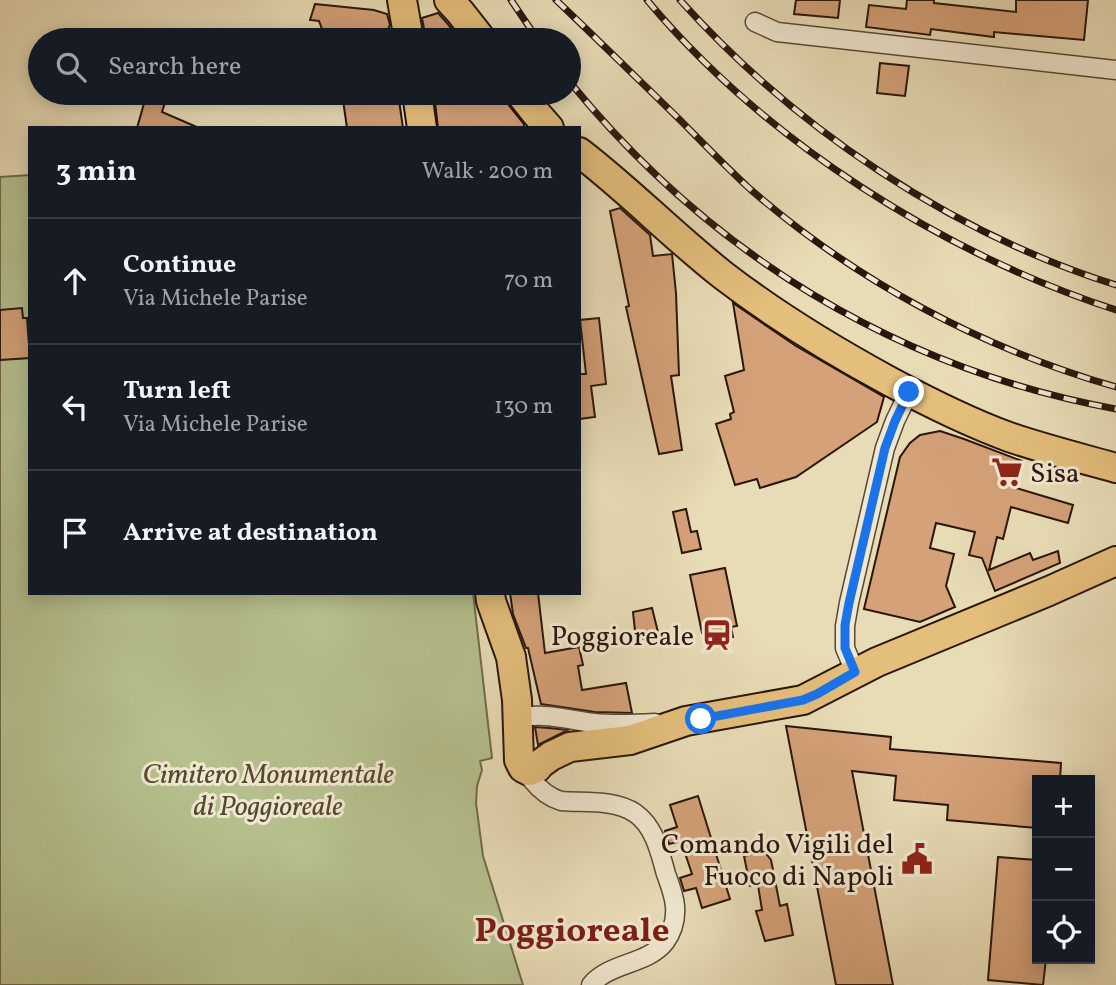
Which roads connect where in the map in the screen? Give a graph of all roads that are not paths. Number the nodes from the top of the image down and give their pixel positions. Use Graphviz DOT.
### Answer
graph roads {
  1 [pos="402,0"];
  2 [pos="449,0"];
  3 [pos="755,22"];
  4 [pos="408,28"];
  5 [pos="473,28"];
  6 [pos="1116,70"];
  7 [pos="419,105"];
  8 [pos="529,105"];
  9 [pos="422,126"];
  10 [pos="548,126"];
  11 [pos="581,154"];
  12 [pos="909,392"];
  13 [pos="1116,468"];
  14 [pos="1116,561"];
  15 [pos="491,597"];
  16 [pos="855,672"];
  17 [pos="523,717"];
  18 [pos="686,721"];
  19 [pos="536,772"];
  20 [pos="620,966"];
  21 [pos="591,985"];
  22 [pos="601,985"];
  1 -- 4 [label="main road"];
  2 -- 5 [label="main road"];
  3 -- 6 [label="street"];
  7 -- 9 [label="main road"];
  8 -- 10 [label="main road"];
  11 -- 12 [label="main road"];
  12 -- 13 [label="main road"];
  12 -- 16 [label="street"];
  14 -- 16 [label="main road"];
  15 -- 19 [label="main road"];
  16 -- 18 [label="main road"];
  17 -- 18 [label="street"];
  18 -- 19 [label="main road"];
  19 -- 20 [label="street"];
  20 -- 21 [label="street"];
  20 -- 22 [label="street"];
}
